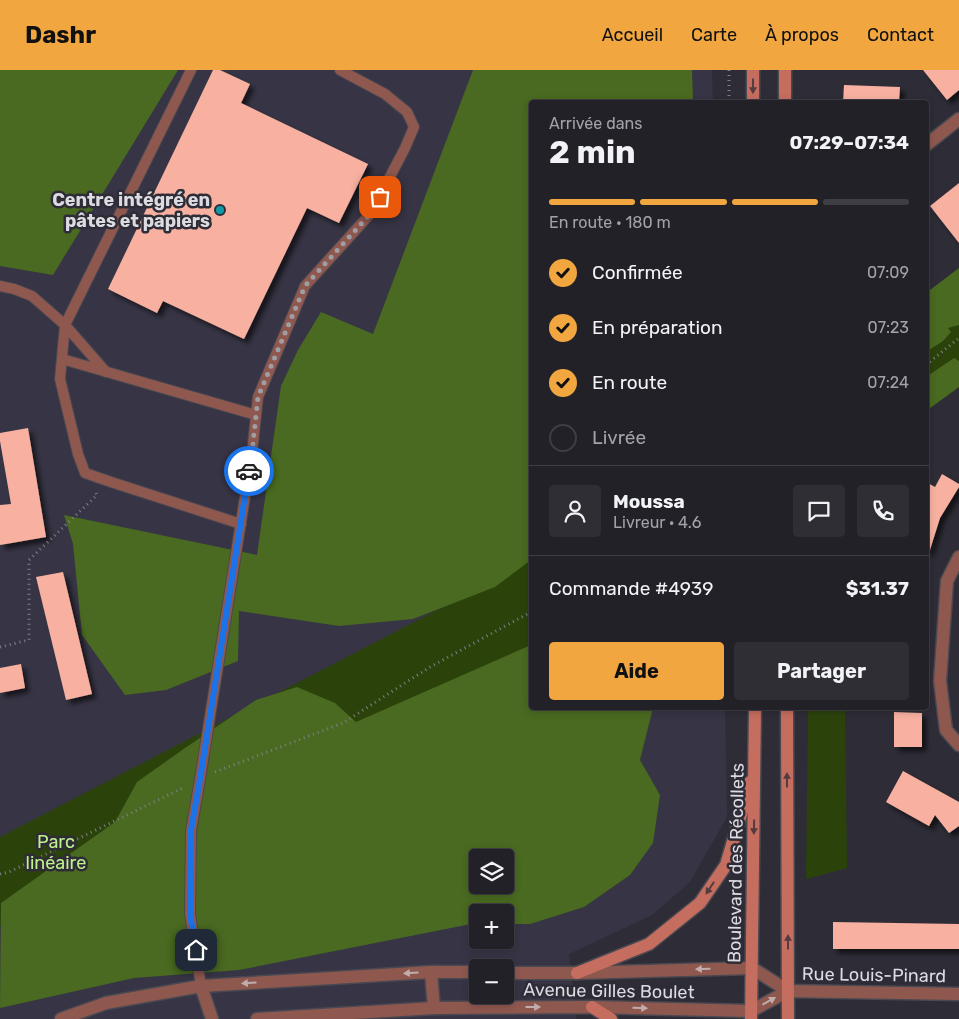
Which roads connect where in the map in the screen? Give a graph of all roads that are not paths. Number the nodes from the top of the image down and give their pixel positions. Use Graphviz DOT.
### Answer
graph roads {
  1 [pos="192,70"];
  2 [pos="340,70"];
  3 [pos="753,70"];
  4 [pos="785,70"];
  5 [pos="753,100"];
  6 [pos="785,100"];
  7 [pos="959,119"];
  8 [pos="929,143"];
  9 [pos="0,286"];
  10 [pos="65,325"];
  11 [pos="62,359"];
  12 [pos="106,372"];
  13 [pos="256,415"];
  14 [pos="240,524"];
  15 [pos="959,557"];
  16 [pos="755,710"];
  17 [pos="787,710"];
  18 [pos="959,745"];
  19 [pos="755,761"];
  20 [pos="752,968"];
  21 [pos="431,972"];
  22 [pos="469,972"];
  23 [pos="514,973"];
  24 [pos="577,973"];
  25 [pos="201,986"];
  26 [pos="788,991"];
  27 [pos="959,994"];
  28 [pos="592,1007"];
  29 [pos="434,1008"];
  30 [pos="751,1015"];
  31 [pos="61,1019"];
  32 [pos="212,1019"];
  33 [pos="257,1019"];
  34 [pos="611,1019"];
  35 [pos="788,1019"];
  1 -- 10 [label="lane"];
  2 -- 13 [label="lane"];
  3 -- 5 [label="main road, one-way"];
  4 -- 6 [label="main road"];
  7 -- 8 [label="street"];
  9 -- 10 [label="lane"];
  10 -- 11 [label="lane"];
  10 -- 12 [label="lane"];
  11 -- 12 [label="lane"];
  11 -- 14 [label="lane"];
  12 -- 13 [label="lane"];
  13 -- 14 [label="lane"];
  14 -- 25 [label="lane"];
  15 -- 18 [label="street"];
  16 -- 19 [label="main road, Boulevard des Récollets"];
  26 -- 17 [label="main road, one-way"];
  19 -- 20 [label="main road, Boulevard des Récollets, one-way"];
  19 -- 24 [label="main road, one-way"];
  20 -- 24 [label="street, Avenue Gilles Boulet, one-way"];
  20 -- 26 [label="street, Rue Louis-Pinard"];
  20 -- 30 [label="main road, Boulevard des Récollets"];
  21 -- 22 [label="street"];
  21 -- 25 [label="street, one-way"];
  21 -- 29 [label="street"];
  23 -- 24 [label="street, Avenue Gilles Boulet"];
  25 -- 31 [label="street"];
  25 -- 32 [label="street"];
  26 -- 27 [label="street, Rue Louis-Pinard"];
  30 -- 26 [label="street, Rue Louis-Pinard, one-way"];
  26 -- 35 [label="main road"];
  29 -- 28 [label="street, Avenue Gilles Boulet, one-way"];
  28 -- 30 [label="street, Avenue Gilles Boulet, one-way"];
  28 -- 34 [label="main road"];
  29 -- 33 [label="street, Avenue Gilles Boulet"];
}
